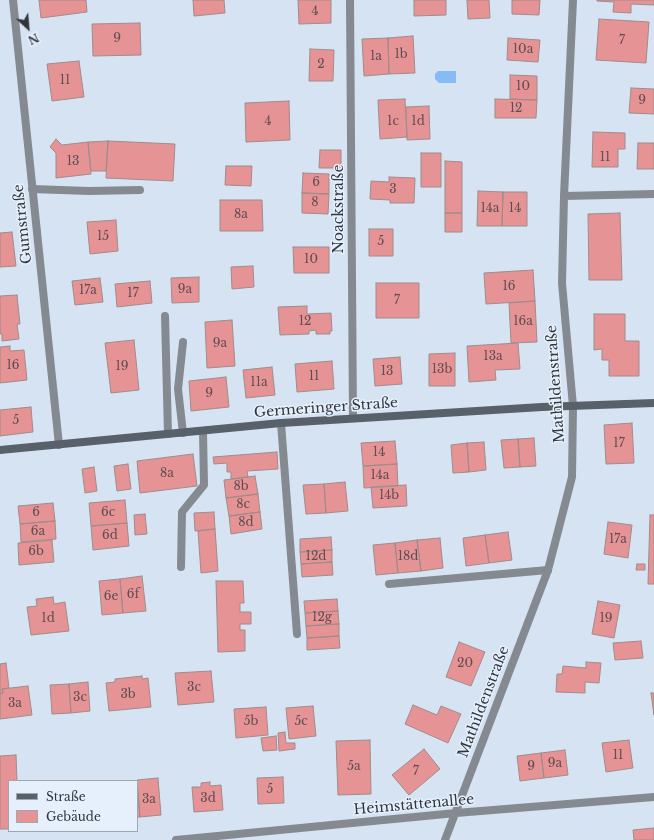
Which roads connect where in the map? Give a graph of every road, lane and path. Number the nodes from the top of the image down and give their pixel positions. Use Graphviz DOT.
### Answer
graph roads {
  1 [pos="13,0"];
  2 [pos="350,0"];
  3 [pos="573,0"];
  4 [pos="32,189"];
  5 [pos="140,190"];
  6 [pos="654,194"];
  7 [pos="564,196"];
  8 [pos="165,316"];
  9 [pos="183,342"];
  10 [pos="654,403"];
  11 [pos="573,406"];
  12 [pos="353,418"];
  13 [pos="281,423"];
  14 [pos="203,430"];
  15 [pos="183,433"];
  16 [pos="168,434"];
  17 [pos="59,445"];
  18 [pos="0,450"];
  19 [pos="181,567"];
  20 [pos="548,570"];
  21 [pos="389,584"];
  22 [pos="298,634"];
  23 [pos="654,797"];
  24 [pos="456,814"];
  25 [pos="176,840"];
  26 [pos="445,840"];
  1 -- 4 [label="street, Gumstraße"];
  2 -- 12 [label="street, Noackstraße"];
  3 -- 7 [label="street, Mathildenstraße"];
  4 -- 5 [label="street"];
  4 -- 17 [label="street, Gumstraße"];
  6 -- 7 [label="street"];
  7 -- 11 [label="street, Mathildenstraße"];
  8 -- 16 [label="street"];
  9 -- 15 [label="street"];
  10 -- 11 [label="main road, Germeringer Straße"];
  11 -- 12 [label="main road, Germeringer Straße"];
  11 -- 20 [label="street, Mathildenstraße"];
  12 -- 13 [label="main road, Germeringer Straße"];
  13 -- 14 [label="main road, Germeringer Straße"];
  13 -- 22 [label="street"];
  14 -- 15 [label="main road, Germeringer Straße"];
  14 -- 19 [label="street"];
  15 -- 16 [label="main road, Germeringer Straße"];
  16 -- 17 [label="main road, Germeringer Straße"];
  17 -- 18 [label="main road, Germeringer Straße"];
  20 -- 21 [label="street"];
  20 -- 24 [label="street, Mathildenstraße"];
  23 -- 24 [label="street, Heimstättenallee"];
  24 -- 25 [label="street, Heimstättenallee"];
  24 -- 26 [label="street, Mathildenstraße"];
}
